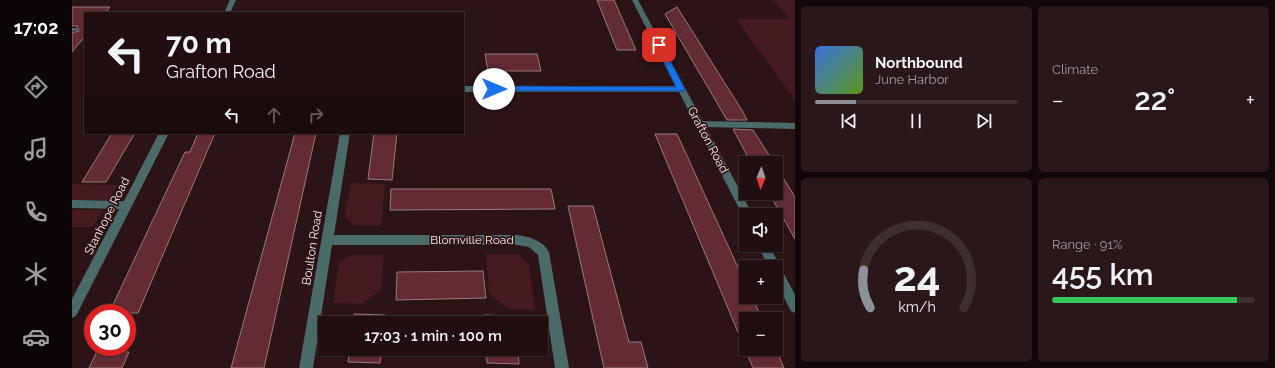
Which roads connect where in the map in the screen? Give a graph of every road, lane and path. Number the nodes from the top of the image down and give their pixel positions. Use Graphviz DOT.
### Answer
graph roads {
  1 [pos="233,0"];
  2 [pos="635,0"];
  3 [pos="227,12"];
  4 [pos="464,89"];
  5 [pos="681,89"];
  6 [pos="700,124"];
  7 [pos="795,126"];
  8 [pos="163,134"];
  9 [pos="344,134"];
  10 [pos="72,204"];
  11 [pos="127,205"];
  12 [pos="744,208"];
  13 [pos="327,240"];
  14 [pos="783,284"];
  15 [pos="795,307"];
  16 [pos="72,312"];
  17 [pos="306,368"];
  18 [pos="562,368"];
  1 -- 3 [label="street"];
  2 -- 5 [label="street, Grafton Road"];
  4 -- 5 [label="street"];
  5 -- 6 [label="street, Grafton Road"];
  6 -- 7 [label="lane"];
  6 -- 12 [label="street, Grafton Road"];
  8 -- 11 [label="street, Stanhope Road"];
  9 -- 13 [label="street, Boulton Road"];
  10 -- 11 [label="street"];
  11 -- 16 [label="street, Stanhope Road"];
  13 -- 17 [label="street, Boulton Road"];
  13 -- 18 [label="street, Blomville Road"];
  14 -- 15 [label="street"];
}
